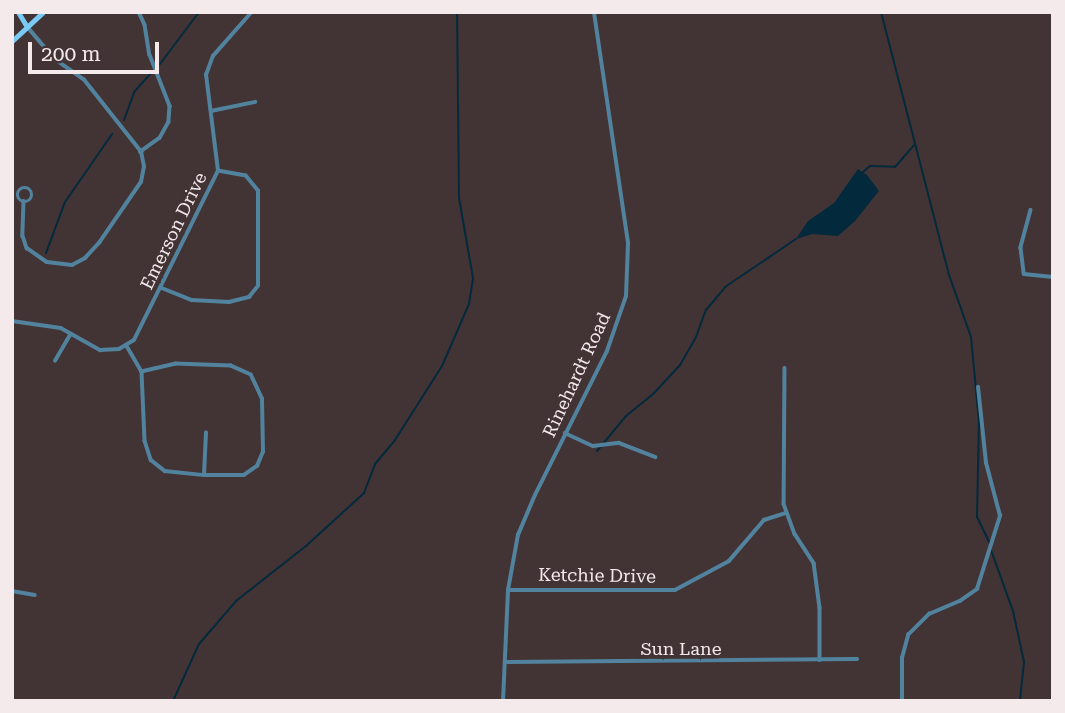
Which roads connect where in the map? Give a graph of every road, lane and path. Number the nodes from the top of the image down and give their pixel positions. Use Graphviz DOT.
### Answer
graph roads {
  1 [pos="18,12"];
  2 [pos="43,12"];
  3 [pos="139,12"];
  4 [pos="594,12"];
  5 [pos="250,14"];
  6 [pos="27,27"];
  7 [pos="12,41"];
  8 [pos="255,102"];
  9 [pos="211,111"];
  10 [pos="141,152"];
  11 [pos="218,171"];
  12 [pos="24,201"];
  13 [pos="1031,211"];
  14 [pos="1053,276"];
  15 [pos="162,288"];
  16 [pos="12,321"];
  17 [pos="71,335"];
  18 [pos="127,346"];
  19 [pos="55,361"];
  20 [pos="785,368"];
  21 [pos="142,372"];
  22 [pos="978,387"];
  23 [pos="206,433"];
  24 [pos="565,433"];
  25 [pos="655,457"];
  26 [pos="204,475"];
  27 [pos="785,513"];
  28 [pos="508,590"];
  29 [pos="12,591"];
  30 [pos="35,594"];
  31 [pos="857,659"];
  32 [pos="820,660"];
  33 [pos="505,662"];
  34 [pos="503,701"];
  35 [pos="902,701"];
  1 -- 6 [label="main road"];
  2 -- 6 [label="main road"];
  3 -- 10 [label="street"];
  4 -- 24 [label="street, Rinehardt Road"];
  5 -- 9 [label="street, Emerson Drive"];
  6 -- 7 [label="main road"];
  6 -- 10 [label="street"];
  8 -- 9 [label="street"];
  9 -- 11 [label="street, Emerson Drive"];
  10 -- 12 [label="street"];
  11 -- 15 [label="street, Emerson Drive"];
  11 -- 15 [label="street"];
  13 -- 14 [label="street"];
  15 -- 18 [label="street, Emerson Drive"];
  16 -- 17 [label="street"];
  17 -- 18 [label="street"];
  17 -- 19 [label="street"];
  18 -- 21 [label="street"];
  20 -- 27 [label="street"];
  21 -- 26 [label="street"];
  21 -- 26 [label="street"];
  22 -- 35 [label="street"];
  23 -- 26 [label="street"];
  24 -- 25 [label="street"];
  24 -- 28 [label="street, Rinehardt Road"];
  27 -- 28 [label="street, Ketchie Drive"];
  27 -- 32 [label="street"];
  28 -- 33 [label="street, Rinehardt Road"];
  29 -- 30 [label="street"];
  31 -- 32 [label="street, Sun Lane"];
  32 -- 33 [label="street, Sun Lane"];
  33 -- 34 [label="street, Rinehardt Road"];
}
